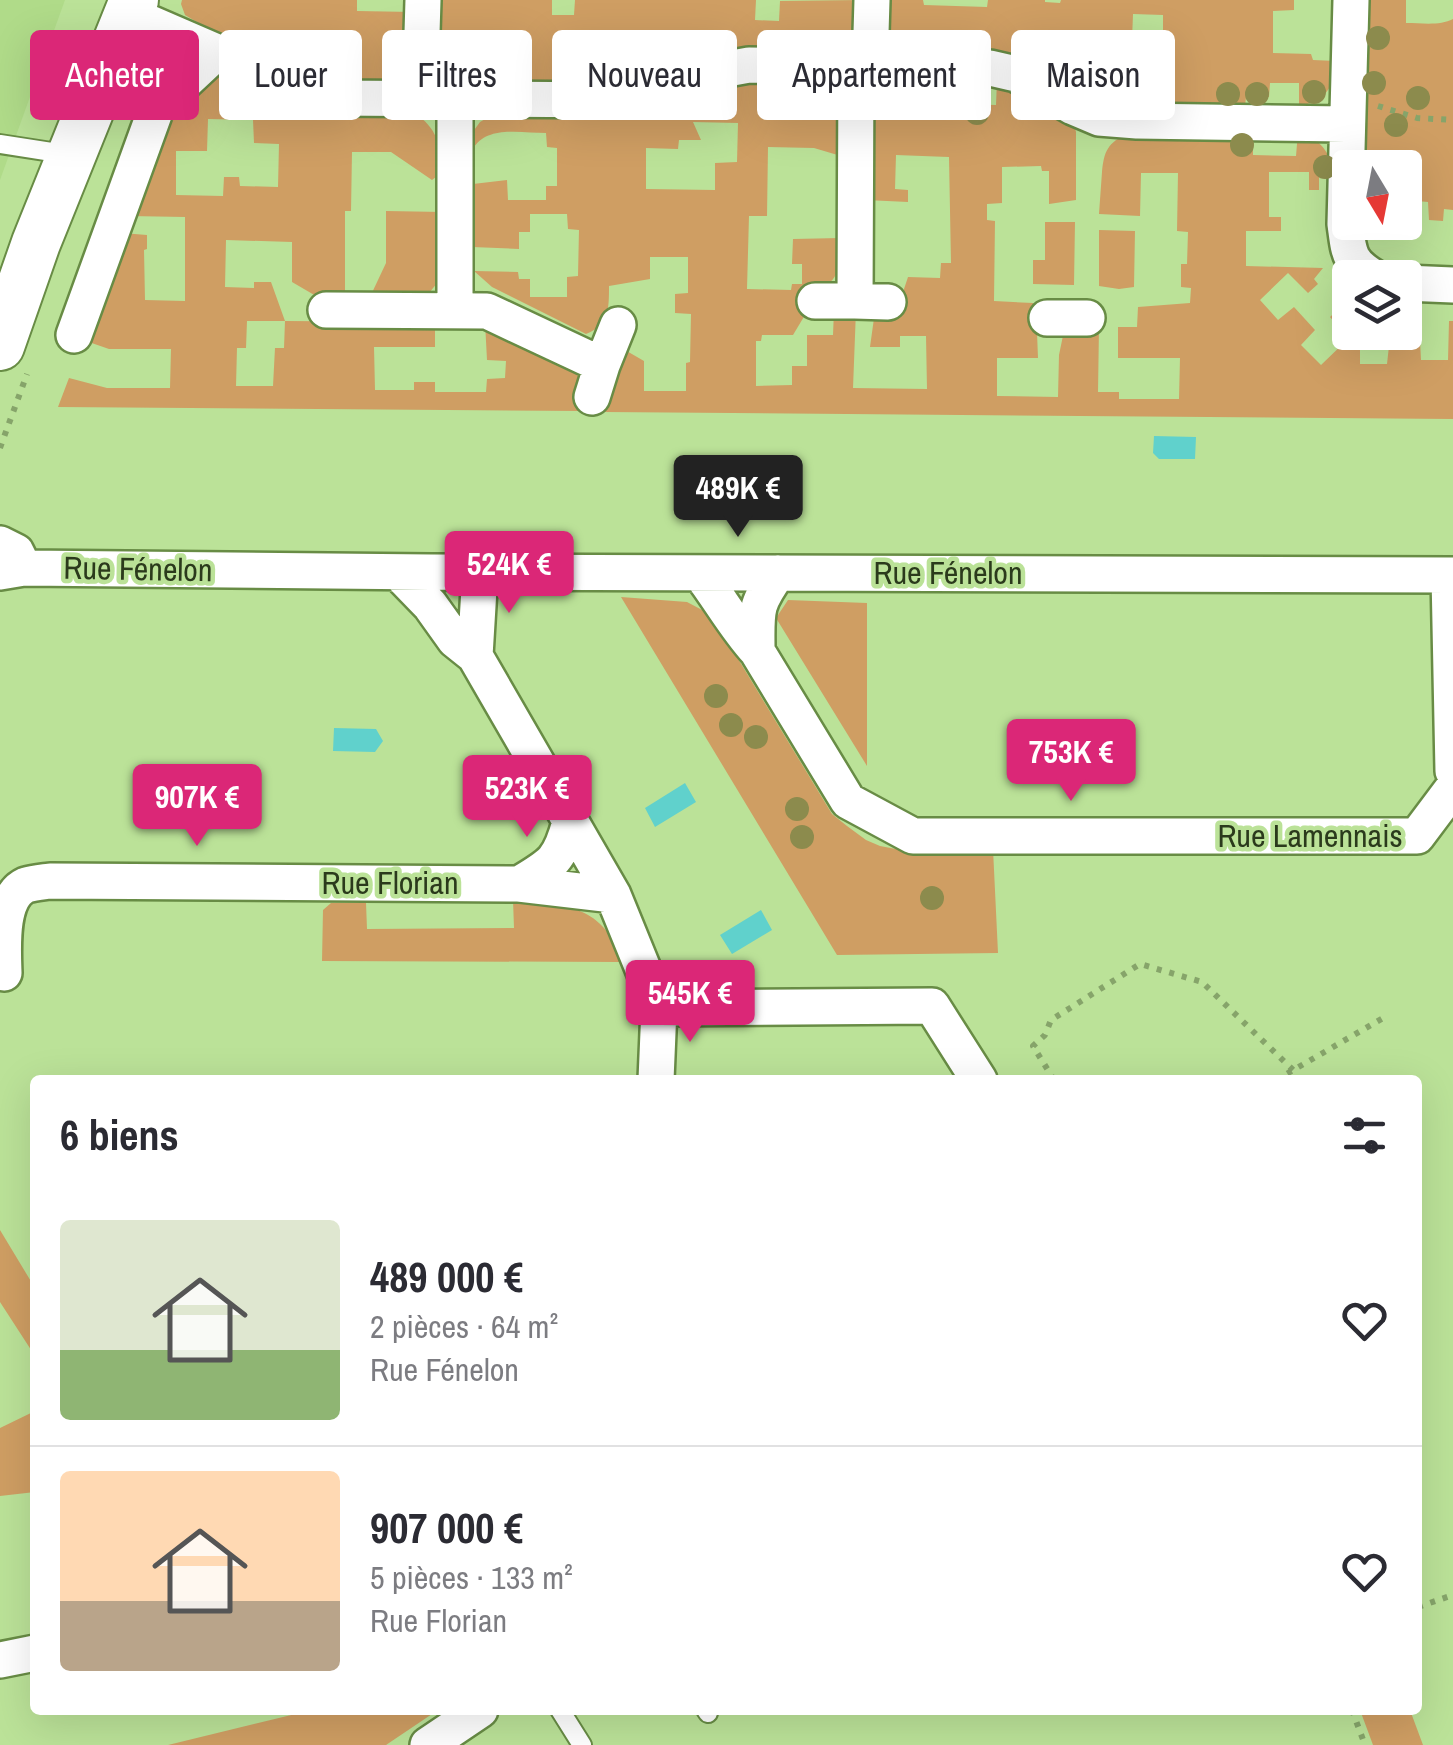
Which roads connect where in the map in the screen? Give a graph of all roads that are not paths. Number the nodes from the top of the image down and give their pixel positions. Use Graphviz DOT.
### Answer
graph roads {
  1 [pos="423,0"];
  2 [pos="872,0"];
  3 [pos="1351,0"];
  4 [pos="131,7"];
  5 [pos="422,30"];
  6 [pos="868,30"];
  7 [pos="217,52"];
  8 [pos="757,65"];
  9 [pos="991,68"];
  10 [pos="382,99"];
  11 [pos="532,100"];
  12 [pos="1347,115"];
  13 [pos="455,120"];
  14 [pos="865,120"];
  15 [pos="0,144"];
  16 [pos="72,154"];
  17 [pos="1355,260"];
  18 [pos="1422,284"];
  19 [pos="1453,285"];
  20 [pos="816,301"];
  21 [pos="326,310"];
  22 [pos="455,310"];
  23 [pos="1047,318"];
  24 [pos="1087,318"];
  25 [pos="618,325"];
  26 [pos="74,335"];
  27 [pos="0,346"];
  28 [pos="8,562"];
  29 [pos="398,572"];
  30 [pos="480,572"];
  31 [pos="700,573"];
  32 [pos="778,573"];
  33 [pos="1451,575"];
  34 [pos="757,651"];
  35 [pos="475,656"];
  36 [pos="1453,771"];
  37 [pos="1453,788"];
  38 [pos="570,822"];
  39 [pos="519,884"];
  40 [pos="613,895"];
  41 [pos="4,973"];
  42 [pos="659,1008"];
  43 [pos="656,1075"];
  44 [pos="976,1075"];
  45 [pos="30,1654"];
  46 [pos="0,1660"];
  47 [pos="473,1715"];
  48 [pos="563,1715"];
  49 [pos="428,1745"];
  50 [pos="582,1745"];
  1 -- 5 [label="street"];
  2 -- 6 [label="street"];
  3 -- 12 [label="street"];
  4 -- 7 [label="street"];
  4 -- 16 [label="main road"];
  7 -- 10 [label="street"];
  7 -- 26 [label="street"];
  8 -- 11 [label="street"];
  9 -- 12 [label="street"];
  12 -- 17 [label="street"];
  13 -- 22 [label="street"];
  14 -- 20 [label="street"];
  15 -- 16 [label="lane"];
  16 -- 27 [label="main road"];
  18 -- 19 [label="street"];
  21 -- 22 [label="street"];
  22 -- 25 [label="street"];
  23 -- 24 [label="street"];
  28 -- 29 [label="street, Rue Fénelon"];
  29 -- 30 [label="street, Rue Fénelon"];
  29 -- 35 [label="street"];
  30 -- 31 [label="street, Rue Fénelon"];
  30 -- 35 [label="street"];
  31 -- 32 [label="street, Rue Fénelon"];
  31 -- 34 [label="street"];
  32 -- 33 [label="street, Rue Fénelon"];
  32 -- 34 [label="street"];
  33 -- 36 [label="street"];
  34 -- 37 [label="street, Rue Lamennais"];
  35 -- 38 [label="street"];
  38 -- 39 [label="street"];
  38 -- 40 [label="street"];
  39 -- 40 [label="street, Rue Florian"];
  39 -- 41 [label="street, Rue Florian"];
  40 -- 42 [label="street"];
  42 -- 43 [label="street"];
  42 -- 44 [label="street"];
  45 -- 46 [label="street"];
  47 -- 49 [label="street"];
  48 -- 50 [label="lane"];
}
